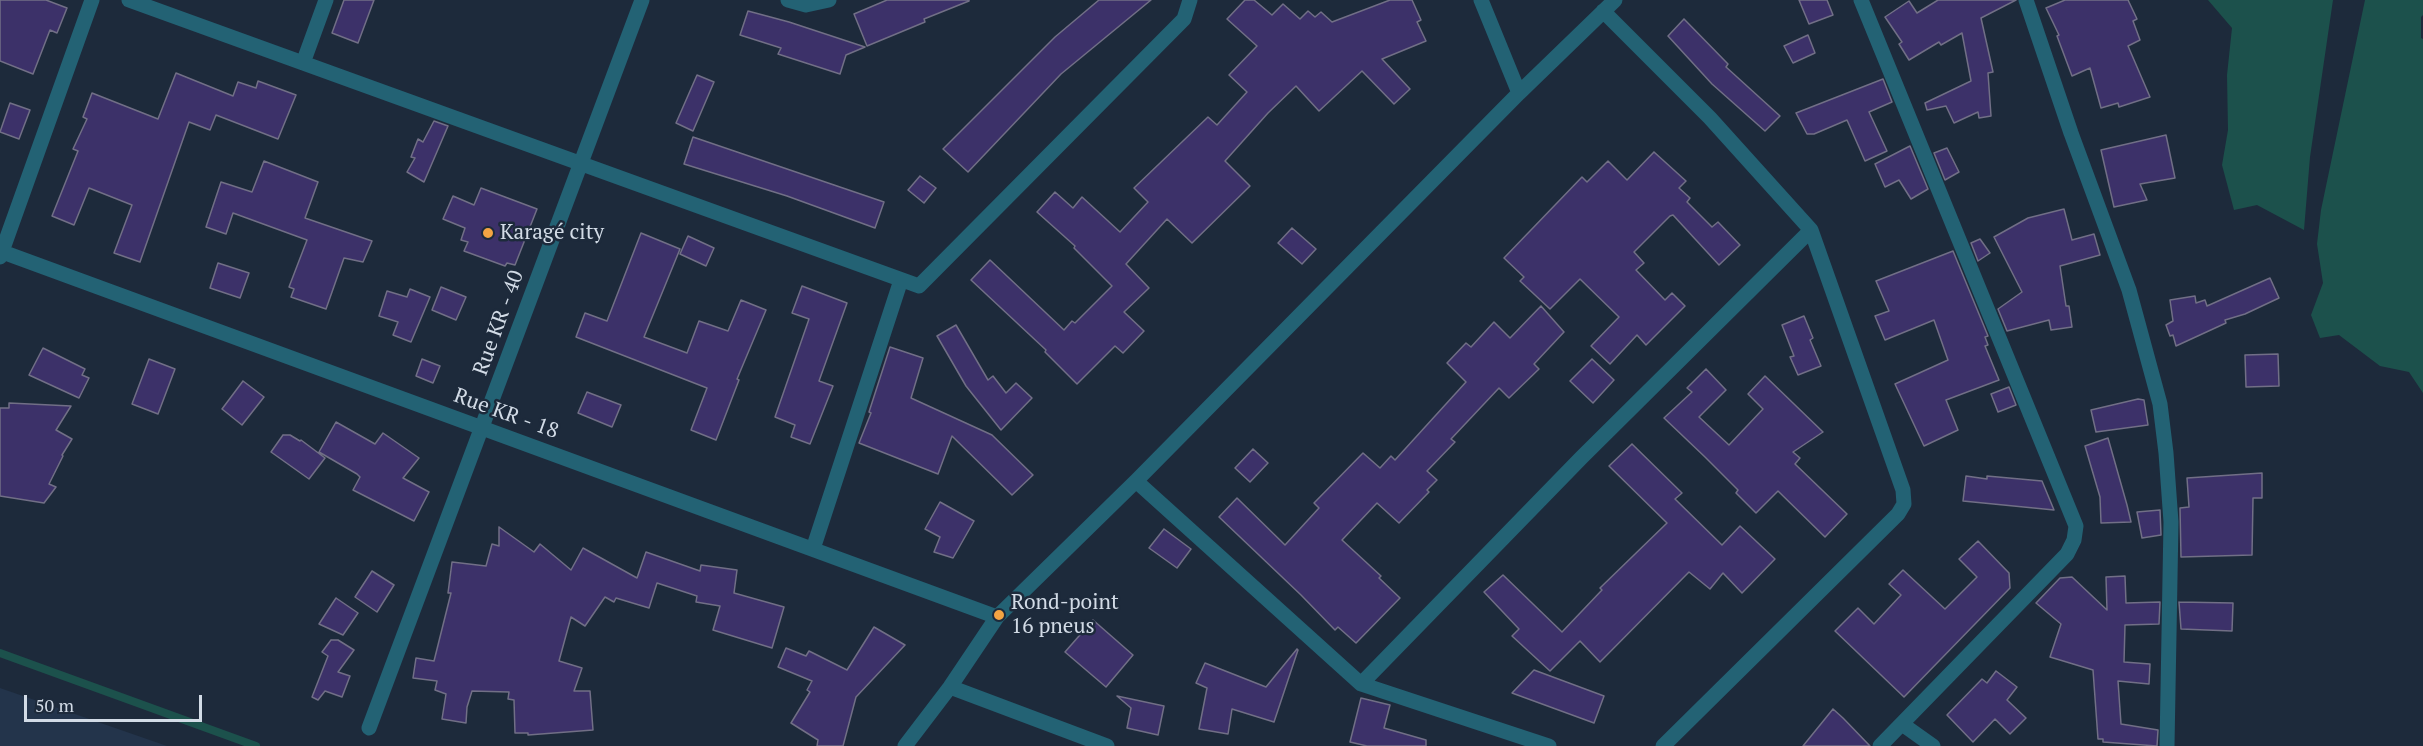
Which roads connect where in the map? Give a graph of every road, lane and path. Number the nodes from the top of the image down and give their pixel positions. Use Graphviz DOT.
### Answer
graph roads {
  1 [pos="92,0"];
  2 [pos="129,0"];
  3 [pos="326,0"];
  4 [pos="642,0"];
  5 [pos="788,0"];
  6 [pos="829,0"];
  7 [pos="1190,0"];
  8 [pos="1481,0"];
  9 [pos="1614,0"];
  10 [pos="1861,0"];
  11 [pos="2026,0"];
  12 [pos="1603,11"];
  13 [pos="303,63"];
  14 [pos="1519,93"];
  15 [pos="581,164"];
  16 [pos="1811,230"];
  17 [pos="1,253"];
  18 [pos="901,280"];
  19 [pos="483,428"];
  20 [pos="1136,481"];
  21 [pos="813,549"];
  22 [pos="997,617"];
  23 [pos="1361,684"];
  24 [pos="950,687"];
  25 [pos="1902,724"];
  26 [pos="369,728"];
  27 [pos="905,746"];
  28 [pos="1107,746"];
  29 [pos="1549,746"];
  30 [pos="1663,746"];
  31 [pos="1880,746"];
  32 [pos="1933,746"];
  33 [pos="2167,746"];
  1 -- 17 [label="street"];
  2 -- 13 [label="street"];
  3 -- 13 [label="street"];
  4 -- 15 [label="street, Rue KR - 40"];
  5 -- 6 [label="street"];
  7 -- 18 [label="street"];
  8 -- 14 [label="street"];
  9 -- 12 [label="street"];
  10 -- 25 [label="street"];
  11 -- 33 [label="street"];
  12 -- 14 [label="street"];
  12 -- 16 [label="street"];
  13 -- 15 [label="street"];
  14 -- 20 [label="street"];
  15 -- 18 [label="street"];
  15 -- 19 [label="street, Rue KR - 40"];
  16 -- 23 [label="street"];
  16 -- 30 [label="street"];
  17 -- 19 [label="street, Rue KR - 18"];
  18 -- 21 [label="street"];
  19 -- 21 [label="street, Rue KR - 18"];
  19 -- 26 [label="street, Rue KR - 40"];
  20 -- 22 [label="street"];
  20 -- 23 [label="street"];
  21 -- 22 [label="street, Rue KR - 18"];
  22 -- 24 [label="street"];
  23 -- 29 [label="street"];
  24 -- 27 [label="street"];
  24 -- 28 [label="street"];
  25 -- 31 [label="street"];
  25 -- 32 [label="street"];
}
